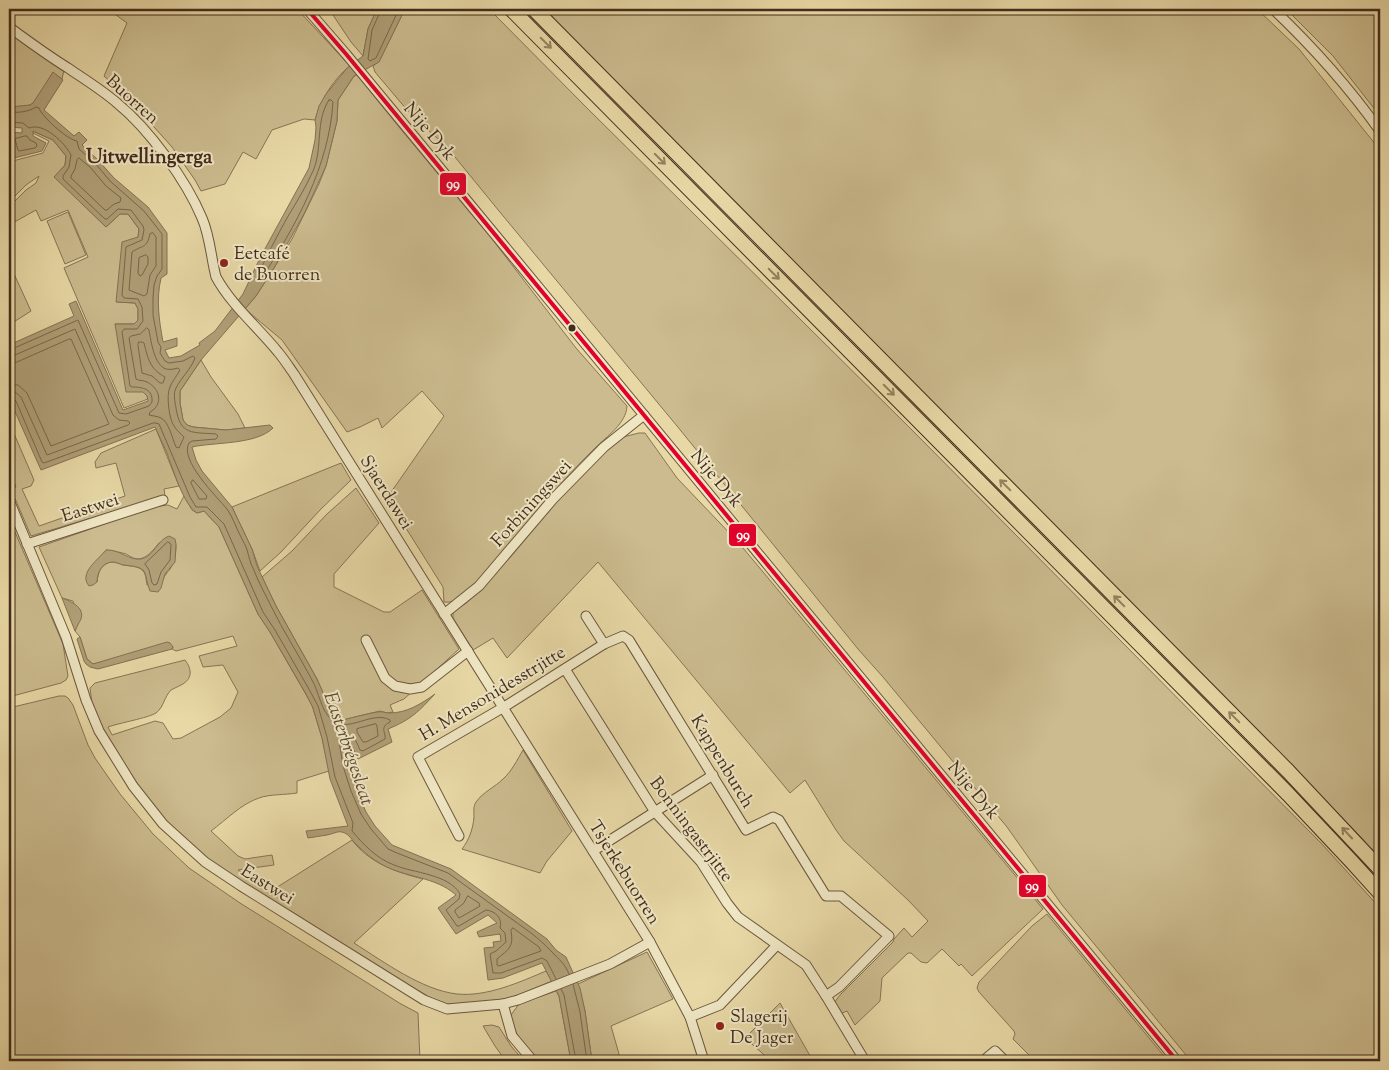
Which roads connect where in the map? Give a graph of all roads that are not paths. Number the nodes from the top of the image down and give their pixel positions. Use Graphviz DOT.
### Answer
graph roads {
  1 [pos="307,9"];
  2 [pos="511,9"];
  3 [pos="534,9"];
  4 [pos="1273,9"];
  5 [pos="9,27"];
  6 [pos="1380,131"];
  7 [pos="278,351"];
  8 [pos="644,415"];
  9 [pos="9,500"];
  10 [pos="163,500"];
  11 [pos="27,544"];
  12 [pos="444,614"];
  13 [pos="586,616"];
  14 [pos="366,640"];
  15 [pos="604,644"];
  16 [pos="468,651"];
  17 [pos="566,669"];
  18 [pos="504,707"];
  19 [pos="713,775"];
  20 [pos="655,812"];
  21 [pos="459,836"];
  22 [pos="593,851"];
  23 [pos="1380,869"];
  24 [pos="1380,894"];
  25 [pos="650,942"];
  26 [pos="778,945"];
  27 [pos="826,996"];
  28 [pos="503,1004"];
  29 [pos="690,1017"];
  30 [pos="533,1061"];
  31 [pos="704,1061"];
  32 [pos="865,1061"];
  33 [pos="984,1061"];
  34 [pos="1005,1061"];
  35 [pos="1177,1061"];
  1 -- 8 [label="street, Nije Dyk"];
  2 -- 24 [label="highway, one-way"];
  23 -- 3 [label="highway, one-way"];
  4 -- 6 [label="street"];
  5 -- 7 [label="street, Buorren"];
  7 -- 12 [label="street, Sjaerdawei"];
  8 -- 12 [label="street, Forbiningswei"];
  8 -- 35 [label="street, Nije Dyk"];
  9 -- 11 [label="street, Eastwei"];
  10 -- 11 [label="street, Eastwei"];
  11 -- 28 [label="street, Eastwei"];
  12 -- 16 [label="street, Sjaerdawei"];
  13 -- 15 [label="street"];
  14 -- 16 [label="street"];
  15 -- 17 [label="street, H. Mensonidesstrjitte"];
  15 -- 19 [label="street, Kappenburch"];
  16 -- 18 [label="street, Sjaerdawei"];
  17 -- 18 [label="street, H. Mensonidesstrjitte"];
  17 -- 20 [label="street, Bonningastrjitte"];
  18 -- 21 [label="street, H. Mensonidesstrjitte"];
  18 -- 22 [label="street, Tsjerkebuorren"];
  19 -- 20 [label="street"];
  19 -- 27 [label="street, Kappenburch"];
  20 -- 22 [label="street"];
  20 -- 26 [label="street, Bonningastrjitte"];
  22 -- 25 [label="street, Tsjerkebuorren"];
  25 -- 28 [label="street, Eastwei"];
  25 -- 29 [label="street, Tsjerkebuorren"];
  26 -- 27 [label="street, Bonningastrjitte"];
  26 -- 29 [label="street"];
  27 -- 32 [label="street, Bonningastrjitte"];
  28 -- 30 [label="street"];
  29 -- 31 [label="street, Tsjerkebuorren"];
  33 -- 34 [label="street"];
}
